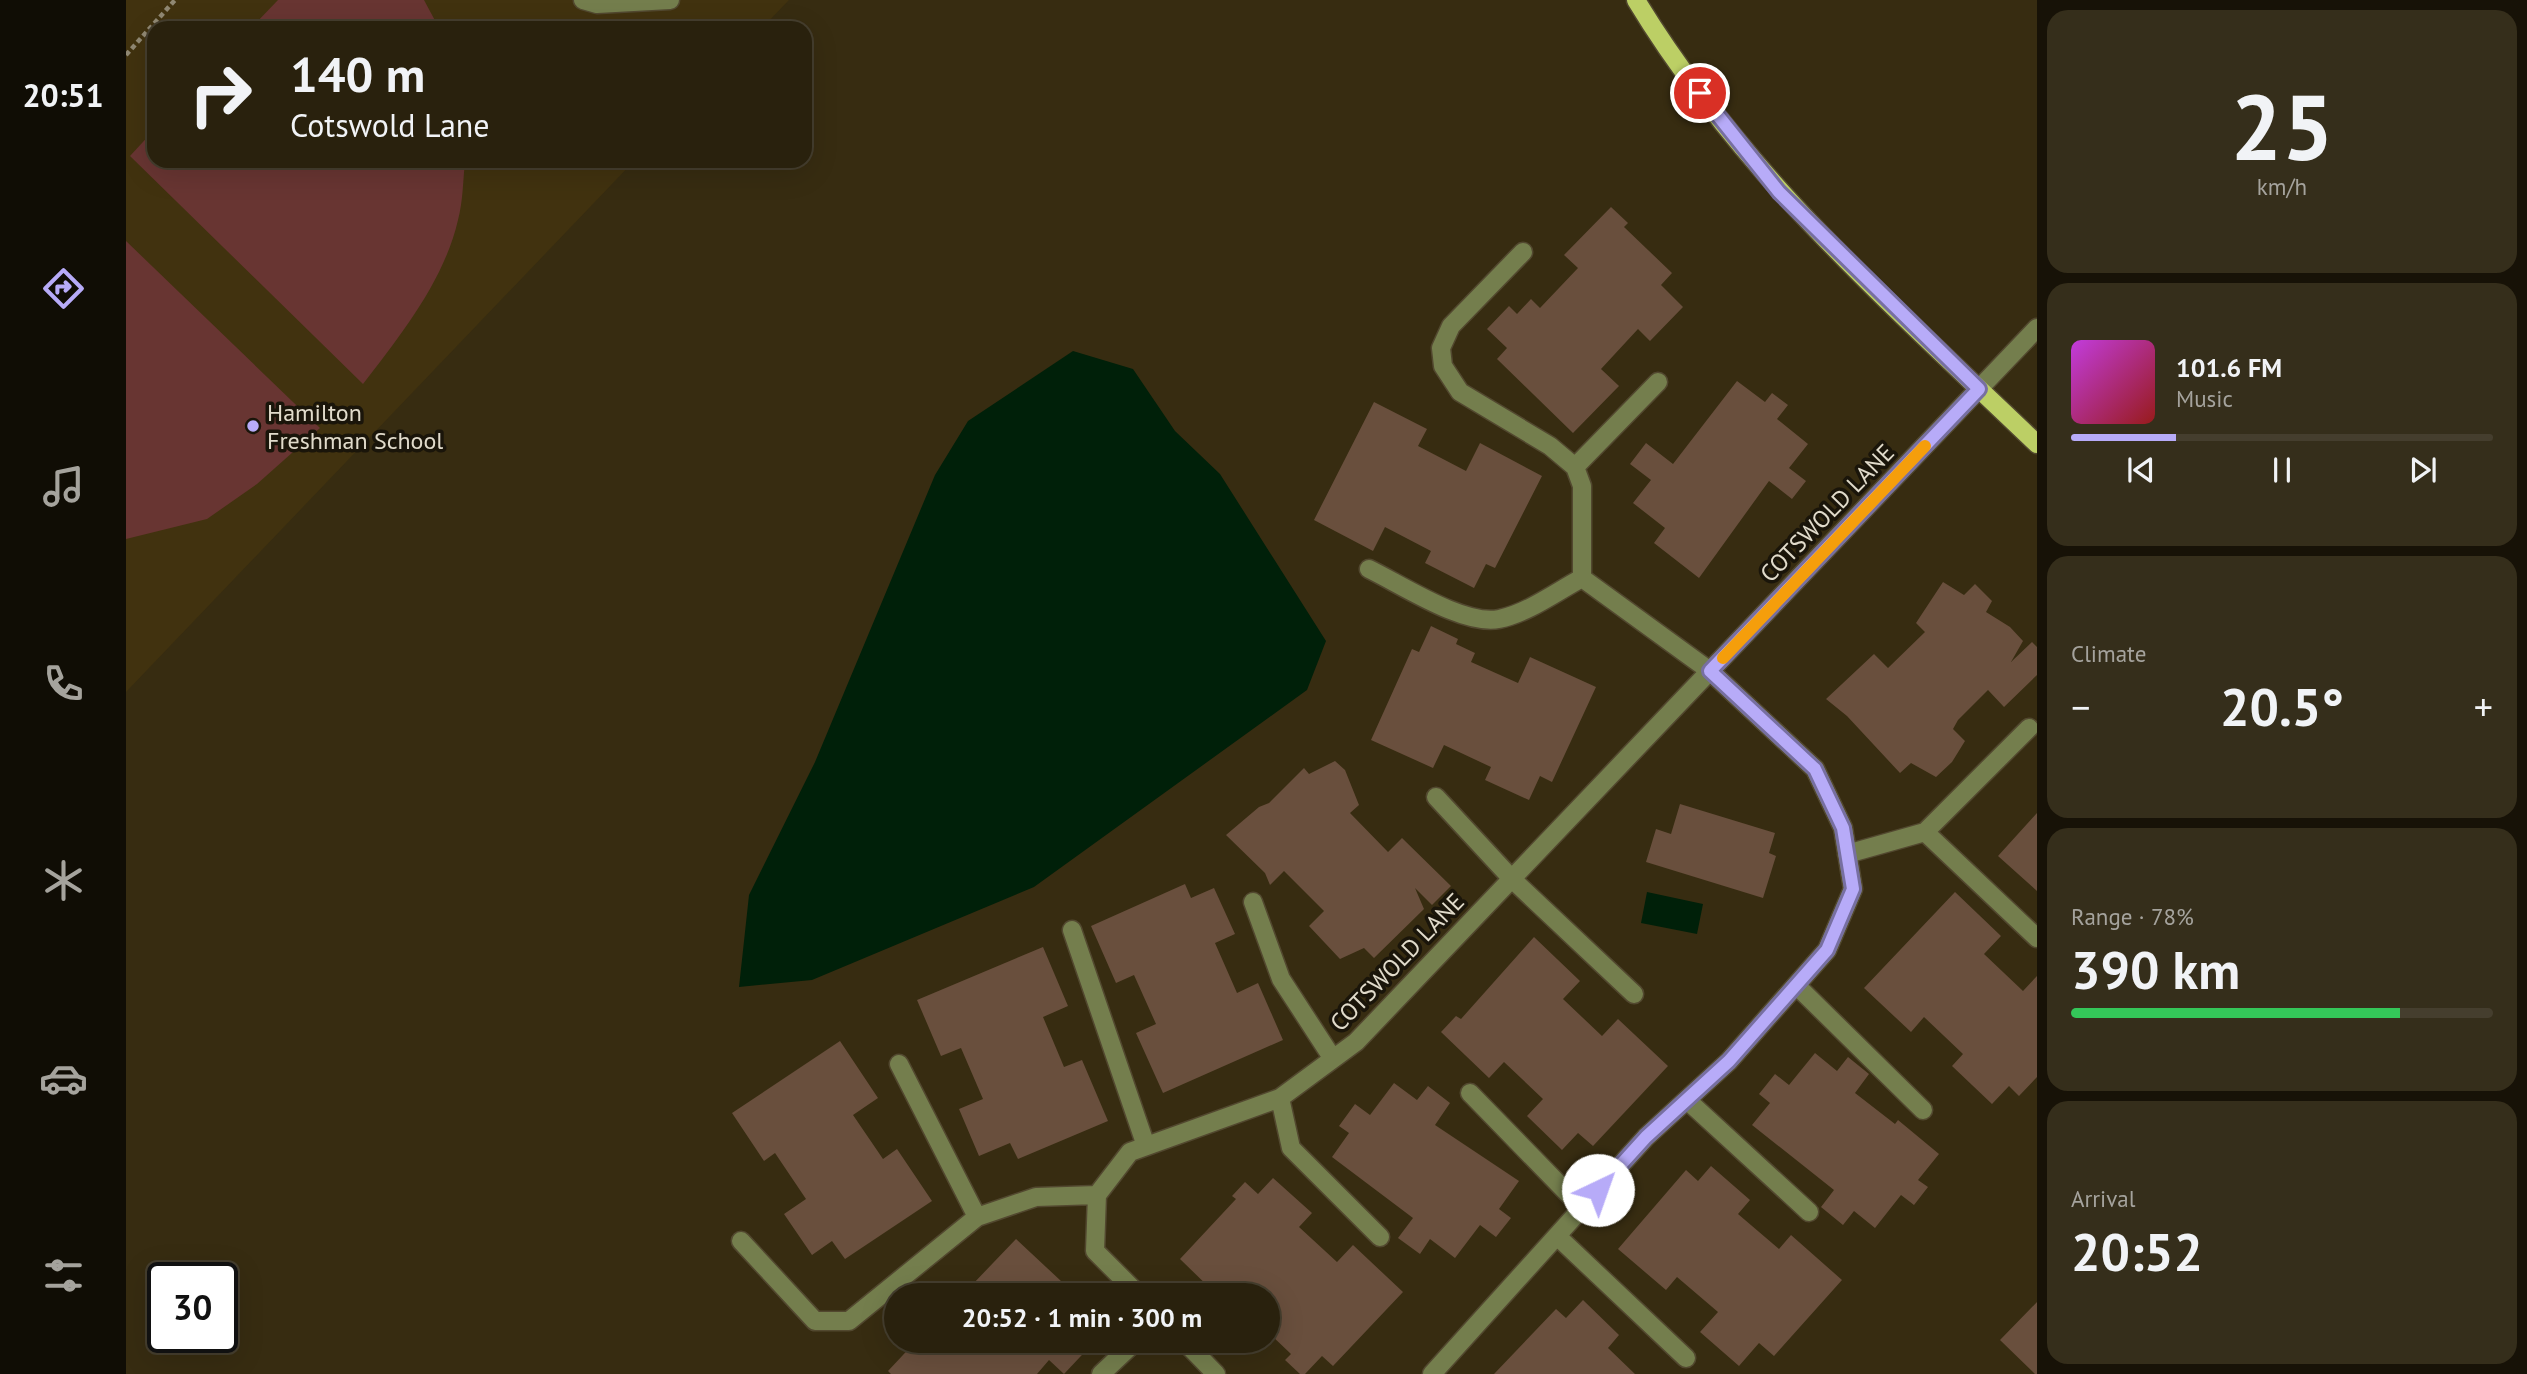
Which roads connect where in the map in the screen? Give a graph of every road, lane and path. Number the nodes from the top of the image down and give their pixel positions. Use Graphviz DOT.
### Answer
graph roads {
  1 [pos="175,0"];
  2 [pos="583,0"];
  3 [pos="670,0"];
  4 [pos="1636,0"];
  5 [pos="156,21"];
  6 [pos="147,31"];
  7 [pos="126,55"];
  8 [pos="1523,252"];
  9 [pos="2037,328"];
  10 [pos="1658,382"];
  11 [pos="1979,389"];
  12 [pos="2037,444"];
  13 [pos="1576,467"];
  14 [pos="1369,569"];
  15 [pos="1582,578"];
  16 [pos="1710,671"];
  17 [pos="2029,728"];
  18 [pos="1436,797"];
  19 [pos="1925,832"];
  20 [pos="1847,854"];
  21 [pos="1512,879"];
  22 [pos="1253,902"];
  23 [pos="1072,930"];
  24 [pos="2037,938"];
  25 [pos="1796,985"];
  26 [pos="1634,993"];
  27 [pos="1333,1059"];
  28 [pos="899,1064"];
  29 [pos="1470,1093"];
  30 [pos="1280,1098"];
  31 [pos="1687,1100"];
  32 [pos="1923,1110"];
  33 [pos="1146,1146"];
  34 [pos="1097,1195"];
  35 [pos="1582,1208"];
  36 [pos="1809,1212"];
  37 [pos="977,1217"];
  38 [pos="1557,1236"];
  39 [pos="1380,1237"];
  40 [pos="741,1241"];
  41 [pos="1127,1283"];
  42 [pos="1123,1353"];
  43 [pos="1196,1353"];
  44 [pos="1686,1358"];
  45 [pos="1434,1373"];
  46 [pos="1101,1374"];
  47 [pos="1216,1374"];
  1 -- 5 [label="path"];
  2 -- 3 [label="street"];
  4 -- 11 [label="main road"];
  6 -- 7 [label="path"];
  8 -- 13 [label="street"];
  9 -- 11 [label="street, COTSWOLD LANE"];
  10 -- 13 [label="street"];
  11 -- 12 [label="main road"];
  11 -- 16 [label="street, COTSWOLD LANE"];
  13 -- 15 [label="street"];
  14 -- 15 [label="street"];
  15 -- 16 [label="street"];
  16 -- 20 [label="street"];
  16 -- 21 [label="street, COTSWOLD LANE"];
  17 -- 19 [label="street"];
  18 -- 21 [label="street"];
  19 -- 20 [label="street"];
  19 -- 24 [label="street"];
  20 -- 25 [label="street"];
  21 -- 26 [label="street"];
  21 -- 27 [label="street, COTSWOLD LANE"];
  22 -- 27 [label="street"];
  23 -- 33 [label="street"];
  25 -- 31 [label="street"];
  25 -- 32 [label="street"];
  27 -- 30 [label="street, COTSWOLD LANE"];
  28 -- 37 [label="street"];
  29 -- 35 [label="street"];
  30 -- 33 [label="street, COTSWOLD LANE"];
  30 -- 39 [label="street"];
  31 -- 35 [label="street"];
  31 -- 36 [label="street"];
  33 -- 34 [label="street, COTSWOLD LANE"];
  34 -- 37 [label="street"];
  34 -- 41 [label="street"];
  35 -- 38 [label="street"];
  37 -- 40 [label="street"];
  38 -- 44 [label="street"];
  38 -- 45 [label="street"];
  42 -- 46 [label="street"];
  43 -- 47 [label="street"];
}
